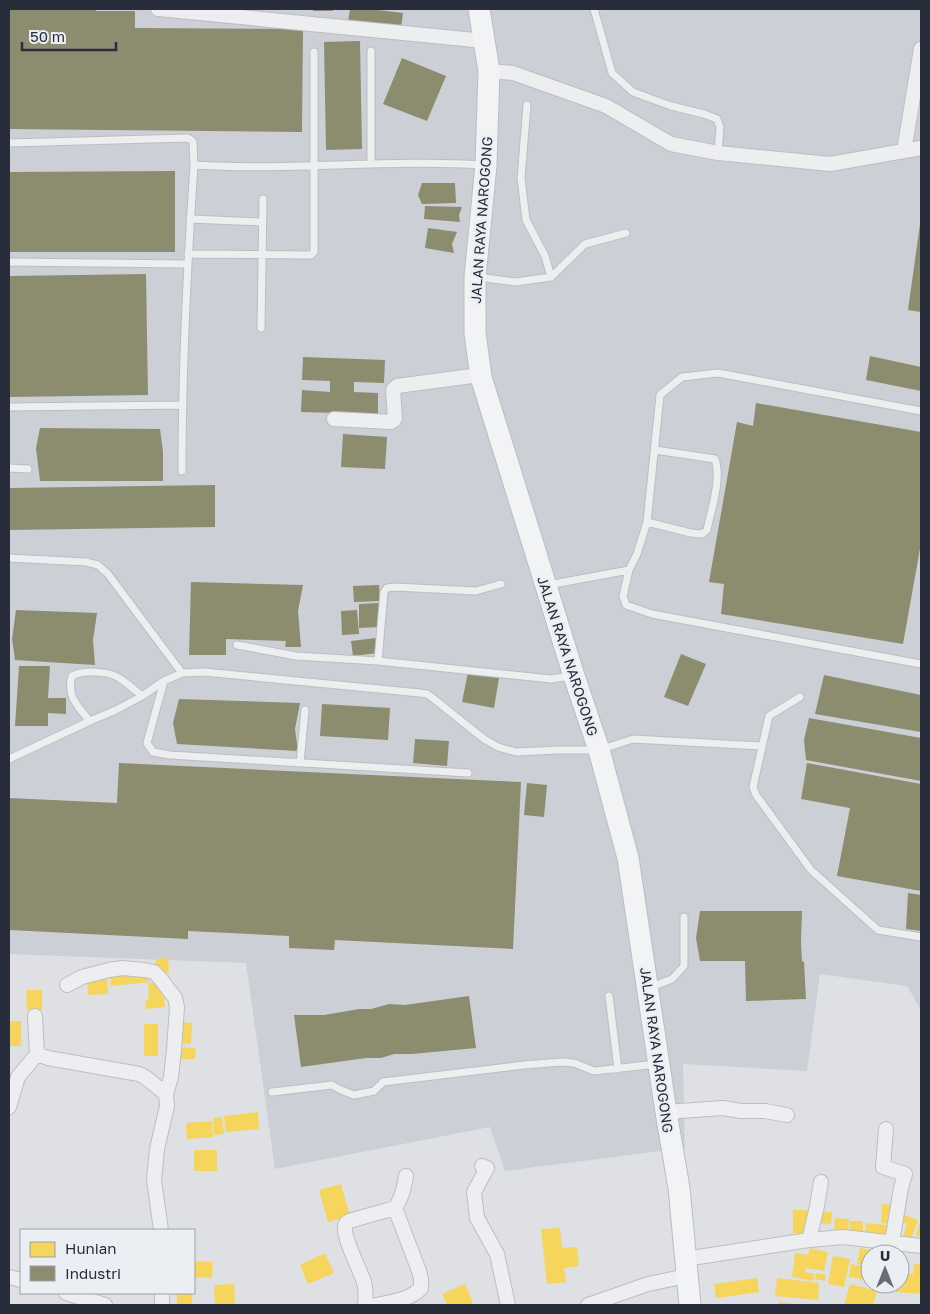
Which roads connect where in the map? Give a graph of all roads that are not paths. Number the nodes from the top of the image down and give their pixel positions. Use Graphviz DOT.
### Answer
graph roads {
  1 [pos="158,9"];
  2 [pos="479,9"];
  3 [pos="594,9"];
  4 [pos="485,41"];
  5 [pos="921,49"];
  6 [pos="371,51"];
  7 [pos="314,52"];
  8 [pos="489,71"];
  9 [pos="527,105"];
  10 [pos="9,143"];
  11 [pos="921,148"];
  12 [pos="904,151"];
  13 [pos="718,153"];
  14 [pos="371,164"];
  15 [pos="194,165"];
  16 [pos="314,165"];
  17 [pos="486,165"];
  18 [pos="262,198"];
  19 [pos="190,219"];
  20 [pos="262,222"];
  21 [pos="626,233"];
  22 [pos="188,254"];
  23 [pos="263,255"];
  24 [pos="9,262"];
  25 [pos="187,264"];
  26 [pos="475,277"];
  27 [pos="551,277"];
  28 [pos="261,328"];
  29 [pos="481,377"];
  30 [pos="182,405"];
  31 [pos="9,407"];
  32 [pos="921,411"];
  33 [pos="334,420"];
  34 [pos="655,450"];
  35 [pos="9,468"];
  36 [pos="28,469"];
  37 [pos="182,471"];
  38 [pos="647,522"];
  39 [pos="9,558"];
  40 [pos="629,570"];
  41 [pos="501,584"];
  42 [pos="546,586"];
  43 [pos="237,645"];
  44 [pos="378,661"];
  45 [pos="921,664"];
  46 [pos="182,673"];
  47 [pos="574,676"];
  48 [pos="164,681"];
  49 [pos="142,696"];
  50 [pos="800,697"];
  51 [pos="305,710"];
  52 [pos="90,721"];
  53 [pos="761,746"];
  54 [pos="599,750"];
  55 [pos="9,760"];
  56 [pos="300,763"];
  57 [pos="468,773"];
  58 [pos="684,917"];
  59 [pos="921,937"];
  60 [pos="67,985"];
  61 [pos="648,988"];
  62 [pos="609,996"];
  63 [pos="35,1016"];
  64 [pos="37,1054"];
  65 [pos="659,1066"];
  66 [pos="618,1069"];
  67 [pos="272,1092"];
  68 [pos="166,1094"];
  69 [pos="9,1107"];
  70 [pos="666,1112"];
  71 [pos="787,1114"];
  72 [pos="886,1128"];
  73 [pos="482,1166"];
  74 [pos="406,1176"];
  75 [pos="821,1182"];
  76 [pos="395,1208"];
  77 [pos="161,1229"];
  78 [pos="809,1240"];
  79 [pos="892,1242"];
  80 [pos="921,1246"];
  81 [pos="686,1268"];
  82 [pos="69,1294"];
  83 [pos="105,1305"];
  84 [pos="365,1305"];
  85 [pos="376,1305"];
  86 [pos="508,1305"];
  87 [pos="588,1305"];
  88 [pos="690,1305"];
  1 -- 4 [label="street"];
  2 -- 4 [label="main road, JALAN RAYA NAROGONG"];
  3 -- 13 [label="lane"];
  4 -- 8 [label="main road, JALAN RAYA NAROGONG"];
  5 -- 12 [label="street"];
  6 -- 14 [label="lane"];
  7 -- 16 [label="lane"];
  8 -- 13 [label="street"];
  8 -- 17 [label="main road, JALAN RAYA NAROGONG"];
  9 -- 27 [label="lane"];
  10 -- 15 [label="lane"];
  11 -- 12 [label="street"];
  12 -- 13 [label="street"];
  14 -- 16 [label="lane"];
  14 -- 17 [label="lane"];
  15 -- 16 [label="lane"];
  15 -- 19 [label="lane"];
  16 -- 23 [label="lane"];
  17 -- 26 [label="main road, JALAN RAYA NAROGONG"];
  18 -- 20 [label="lane"];
  19 -- 20 [label="lane"];
  19 -- 22 [label="lane"];
  20 -- 23 [label="lane"];
  21 -- 27 [label="lane"];
  22 -- 23 [label="lane"];
  22 -- 25 [label="lane"];
  23 -- 28 [label="lane"];
  24 -- 25 [label="lane"];
  25 -- 30 [label="lane"];
  26 -- 27 [label="lane"];
  26 -- 29 [label="main road, JALAN RAYA NAROGONG"];
  29 -- 33 [label="street"];
  29 -- 42 [label="main road, JALAN RAYA NAROGONG"];
  30 -- 31 [label="lane"];
  30 -- 37 [label="lane"];
  32 -- 34 [label="lane"];
  34 -- 38 [label="lane"];
  34 -- 38 [label="lane"];
  35 -- 36 [label="lane"];
  38 -- 40 [label="lane"];
  39 -- 46 [label="lane"];
  40 -- 42 [label="lane"];
  40 -- 45 [label="lane"];
  41 -- 44 [label="lane"];
  42 -- 47 [label="main road, JALAN RAYA NAROGONG"];
  43 -- 44 [label="lane"];
  44 -- 47 [label="lane"];
  46 -- 48 [label="lane"];
  46 -- 54 [label="lane"];
  47 -- 54 [label="main road, JALAN RAYA NAROGONG"];
  48 -- 49 [label="lane"];
  48 -- 56 [label="lane"];
  49 -- 52 [label="lane"];
  49 -- 52 [label="lane"];
  50 -- 53 [label="lane"];
  51 -- 56 [label="lane"];
  52 -- 55 [label="lane"];
  53 -- 54 [label="lane"];
  53 -- 59 [label="lane"];
  54 -- 61 [label="main road, JALAN RAYA NAROGONG"];
  56 -- 57 [label="lane"];
  58 -- 61 [label="lane"];
  60 -- 68 [label="street"];
  61 -- 65 [label="main road, JALAN RAYA NAROGONG"];
  62 -- 66 [label="lane"];
  63 -- 64 [label="street"];
  64 -- 68 [label="street"];
  64 -- 69 [label="street"];
  65 -- 66 [label="lane"];
  65 -- 70 [label="main road, JALAN RAYA NAROGONG"];
  66 -- 67 [label="lane"];
  68 -- 77 [label="street"];
  70 -- 71 [label="street"];
  70 -- 81 [label="main road, JALAN RAYA NAROGONG"];
  72 -- 79 [label="street"];
  73 -- 86 [label="street"];
  74 -- 76 [label="street"];
  75 -- 78 [label="street"];
  76 -- 84 [label="street"];
  76 -- 85 [label="street"];
  78 -- 79 [label="street"];
  78 -- 81 [label="street"];
  79 -- 80 [label="street"];
  81 -- 87 [label="street"];
  81 -- 88 [label="main road, JALAN RAYA NAROGONG"];
  82 -- 83 [label="street"];
}
